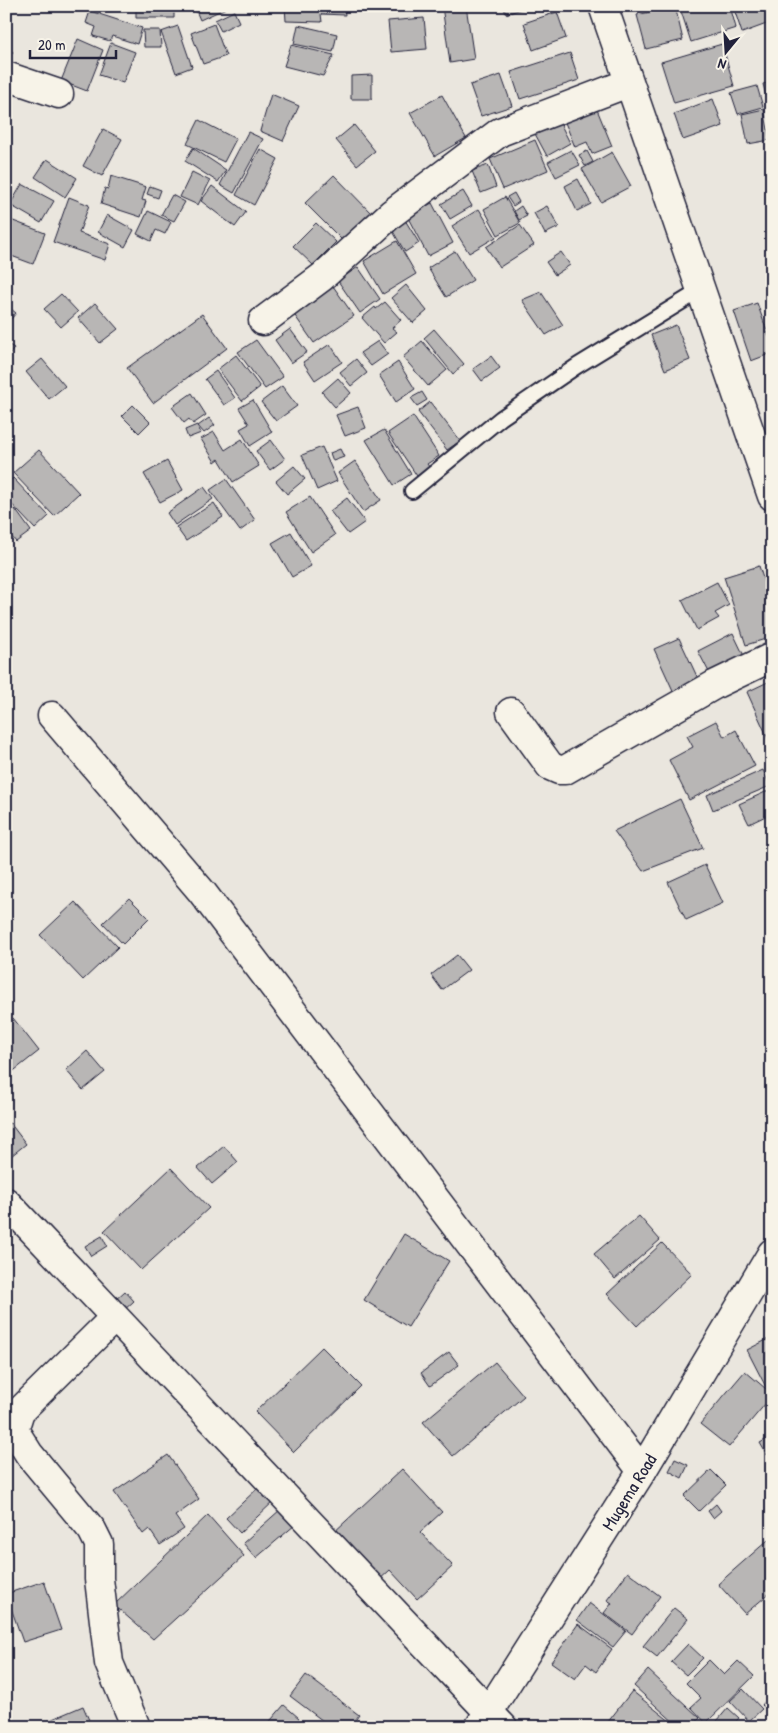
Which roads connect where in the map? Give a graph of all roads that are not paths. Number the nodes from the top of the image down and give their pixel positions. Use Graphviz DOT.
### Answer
graph roads {
  1 [pos="603,6"];
  2 [pos="6,76"];
  3 [pos="628,83"];
  4 [pos="59,94"];
  5 [pos="701,290"];
  6 [pos="262,321"];
  7 [pos="412,491"];
  8 [pos="772,496"];
  9 [pos="772,657"];
  10 [pos="511,712"];
  11 [pos="52,716"];
  12 [pos="6,1202"];
  13 [pos="772,1253"];
  14 [pos="115,1317"];
  15 [pos="642,1471"];
  16 [pos="490,1722"];
  17 [pos="136,1727"];
  1 -- 3 [label="street"];
  2 -- 4 [label="street"];
  3 -- 5 [label="street"];
  3 -- 6 [label="street"];
  5 -- 7 [label="lane"];
  5 -- 8 [label="street"];
  9 -- 10 [label="street"];
  11 -- 15 [label="street"];
  12 -- 14 [label="street"];
  13 -- 15 [label="street, Mugema Road"];
  14 -- 16 [label="street"];
  14 -- 17 [label="street"];
  15 -- 16 [label="street, Mugema Road"];
}
